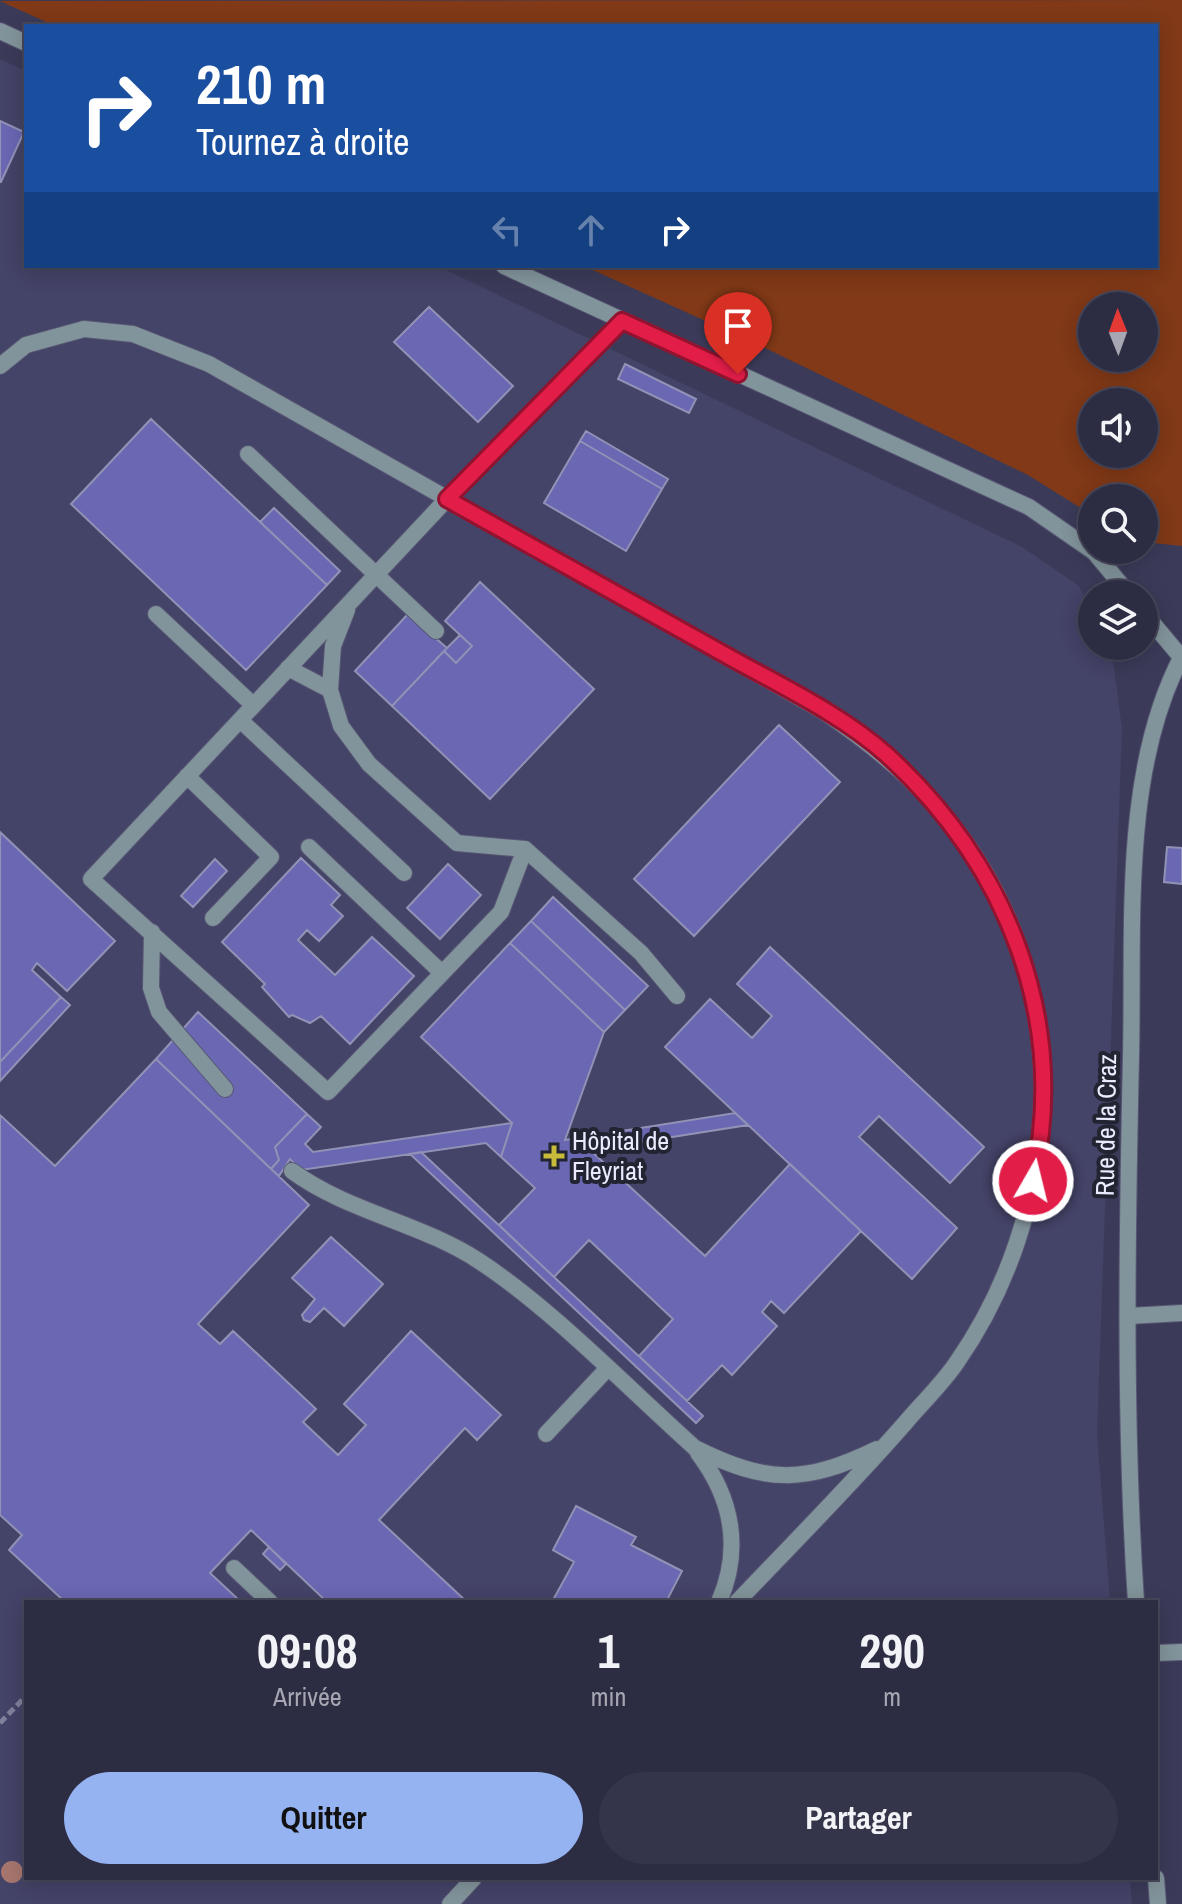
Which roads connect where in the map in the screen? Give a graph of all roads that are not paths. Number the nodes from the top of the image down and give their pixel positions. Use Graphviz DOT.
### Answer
graph roads {
  1 [pos="0,31"];
  2 [pos="24,42"];
  3 [pos="508,268"];
  4 [pos="622,321"];
  5 [pos="0,366"];
  6 [pos="248,454"];
  7 [pos="447,499"];
  8 [pos="376,575"];
  9 [pos="1117,580"];
  10 [pos="349,603"];
  11 [pos="156,614"];
  12 [pos="1158,629"];
  13 [pos="436,631"];
  14 [pos="1181,656"];
  15 [pos="288,668"];
  16 [pos="330,690"];
  17 [pos="253,705"];
  18 [pos="240,720"];
  19 [pos="187,776"];
  20 [pos="309,847"];
  21 [pos="525,849"];
  22 [pos="404,873"];
  23 [pos="213,918"];
  24 [pos="152,932"];
  25 [pos="442,973"];
  26 [pos="677,996"];
  27 [pos="225,1089"];
  28 [pos="292,1171"];
  29 [pos="1182,1313"];
  30 [pos="1129,1316"];
  31 [pos="607,1369"];
  32 [pos="546,1434"];
  33 [pos="886,1445"];
  34 [pos="695,1448"];
  35 [pos="234,1568"];
  36 [pos="268,1600"];
  37 [pos="720,1600"];
  38 [pos="739,1600"];
  39 [pos="1136,1600"];
  40 [pos="1182,1652"];
  41 [pos="1158,1653"];
  42 [pos="472,1880"];
  43 [pos="1156,1880"];
  44 [pos="450,1904"];
  45 [pos="1158,1904"];
  1 -- 2 [label="street"];
  3 -- 4 [label="street"];
  4 -- 7 [label="street"];
  4 -- 9 [label="street"];
  5 -- 7 [label="street"];
  6 -- 8 [label="street"];
  7 -- 8 [label="street"];
  7 -- 33 [label="street"];
  8 -- 10 [label="street"];
  8 -- 13 [label="street"];
  10 -- 15 [label="street"];
  10 -- 16 [label="street"];
  11 -- 17 [label="street"];
  12 -- 14 [label="street"];
  14 -- 30 [label="street, Rue de la Craz"];
  15 -- 16 [label="street"];
  15 -- 17 [label="street"];
  16 -- 21 [label="street"];
  17 -- 18 [label="street"];
  18 -- 19 [label="street"];
  18 -- 22 [label="street"];
  19 -- 23 [label="street"];
  19 -- 24 [label="street"];
  20 -- 25 [label="street"];
  21 -- 25 [label="street"];
  21 -- 26 [label="street"];
  24 -- 25 [label="street"];
  24 -- 27 [label="street"];
  28 -- 31 [label="street"];
  29 -- 30 [label="street"];
  30 -- 39 [label="street, Rue de la Craz"];
  31 -- 32 [label="street"];
  31 -- 34 [label="street"];
  33 -- 34 [label="street"];
  33 -- 38 [label="street"];
  34 -- 37 [label="street"];
  35 -- 36 [label="street"];
  40 -- 41 [label="street"];
  42 -- 44 [label="street"];
  43 -- 45 [label="street"];
}
